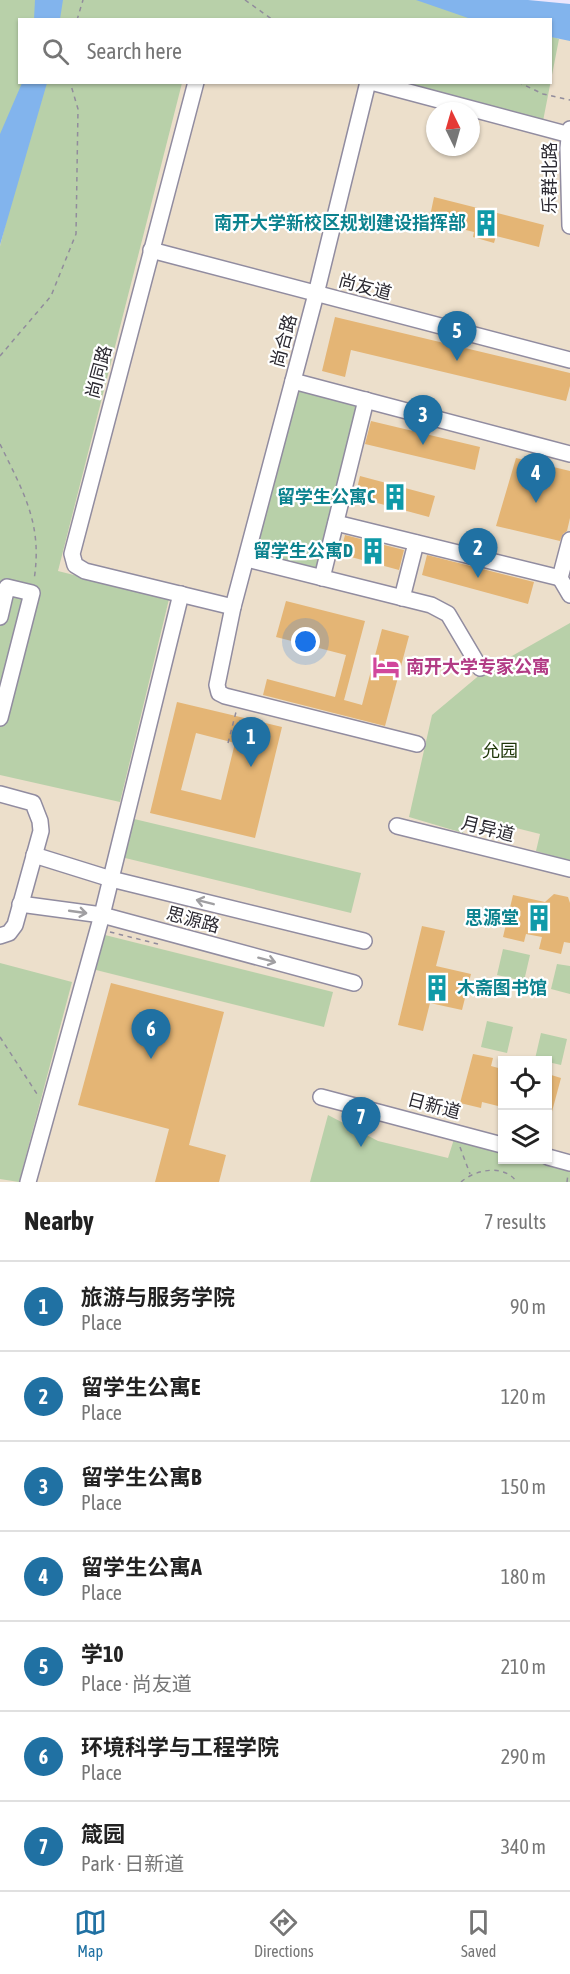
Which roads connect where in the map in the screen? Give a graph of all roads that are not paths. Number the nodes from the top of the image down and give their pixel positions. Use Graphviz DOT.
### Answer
graph roads {
  1 [pos="195,84"];
  2 [pos="368,84"];
  3 [pos="377,84"];
  4 [pos="570,129"];
  5 [pos="570,135"];
  6 [pos="570,226"];
  7 [pos="151,250"];
  8 [pos="316,294"];
  9 [pos="570,360"];
  10 [pos="293,381"];
  11 [pos="366,400"];
  12 [pos="570,454"];
  13 [pos="336,523"];
  14 [pos="570,540"];
  15 [pos="416,543"];
  16 [pos="247,559"];
  17 [pos="322,578"];
  18 [pos="560,578"];
  19 [pos="181,594"];
  20 [pos="570,595"];
  21 [pos="402,598"];
  22 [pos="233,607"];
  23 [pos="0,616"];
  24 [pos="480,669"];
  25 [pos="5,682"];
  26 [pos="0,718"];
  27 [pos="417,744"];
  28 [pos="0,794"];
  29 [pos="397,826"];
  30 [pos="34,855"];
  31 [pos="570,869"];
  32 [pos="111,879"];
  33 [pos="20,904"];
  34 [pos="102,915"];
  35 [pos="0,936"];
  36 [pos="364,941"];
  37 [pos="354,983"];
  38 [pos="321,1097"];
  39 [pos="498,1144"];
  40 [pos="552,1158"];
  41 [pos="570,1163"];
  42 [pos="28,1182"];
  1 -- 7 [label="street, 尚同路"];
  2 -- 8 [label="street, 尚合路"];
  3 -- 5 [label="street"];
  4 -- 5 [label="street, 乐群北路"];
  5 -- 6 [label="street, 乐群北路"];
  7 -- 8 [label="street, 尚友道"];
  7 -- 19 [label="street, 尚同路"];
  8 -- 9 [label="street, 尚友道"];
  8 -- 10 [label="street, 尚合路"];
  10 -- 11 [label="street"];
  10 -- 16 [label="street, 尚合路"];
  11 -- 12 [label="street"];
  11 -- 13 [label="street"];
  13 -- 15 [label="street"];
  13 -- 17 [label="street"];
  14 -- 18 [label="street"];
  15 -- 18 [label="street"];
  15 -- 21 [label="street"];
  16 -- 17 [label="street"];
  16 -- 22 [label="street, 尚合路"];
  17 -- 21 [label="street"];
  18 -- 20 [label="street"];
  19 -- 22 [label="street"];
  19 -- 32 [label="street"];
  21 -- 24 [label="street"];
  22 -- 27 [label="street, 尚合路"];
  23 -- 25 [label="street"];
  25 -- 26 [label="street"];
  28 -- 30 [label="street"];
  29 -- 31 [label="street, 月异道"];
  30 -- 32 [label="street, 思源路"];
  30 -- 33 [label="street"];
  32 -- 34 [label="street"];
  36 -- 32 [label="street, 思源路, one-way"];
  33 -- 34 [label="street, 思源路, one-way"];
  33 -- 35 [label="street"];
  34 -- 37 [label="street, 思源路, one-way"];
  34 -- 42 [label="street"];
  38 -- 39 [label="street, 日新道"];
  40 -- 41 [label="street"];
}
